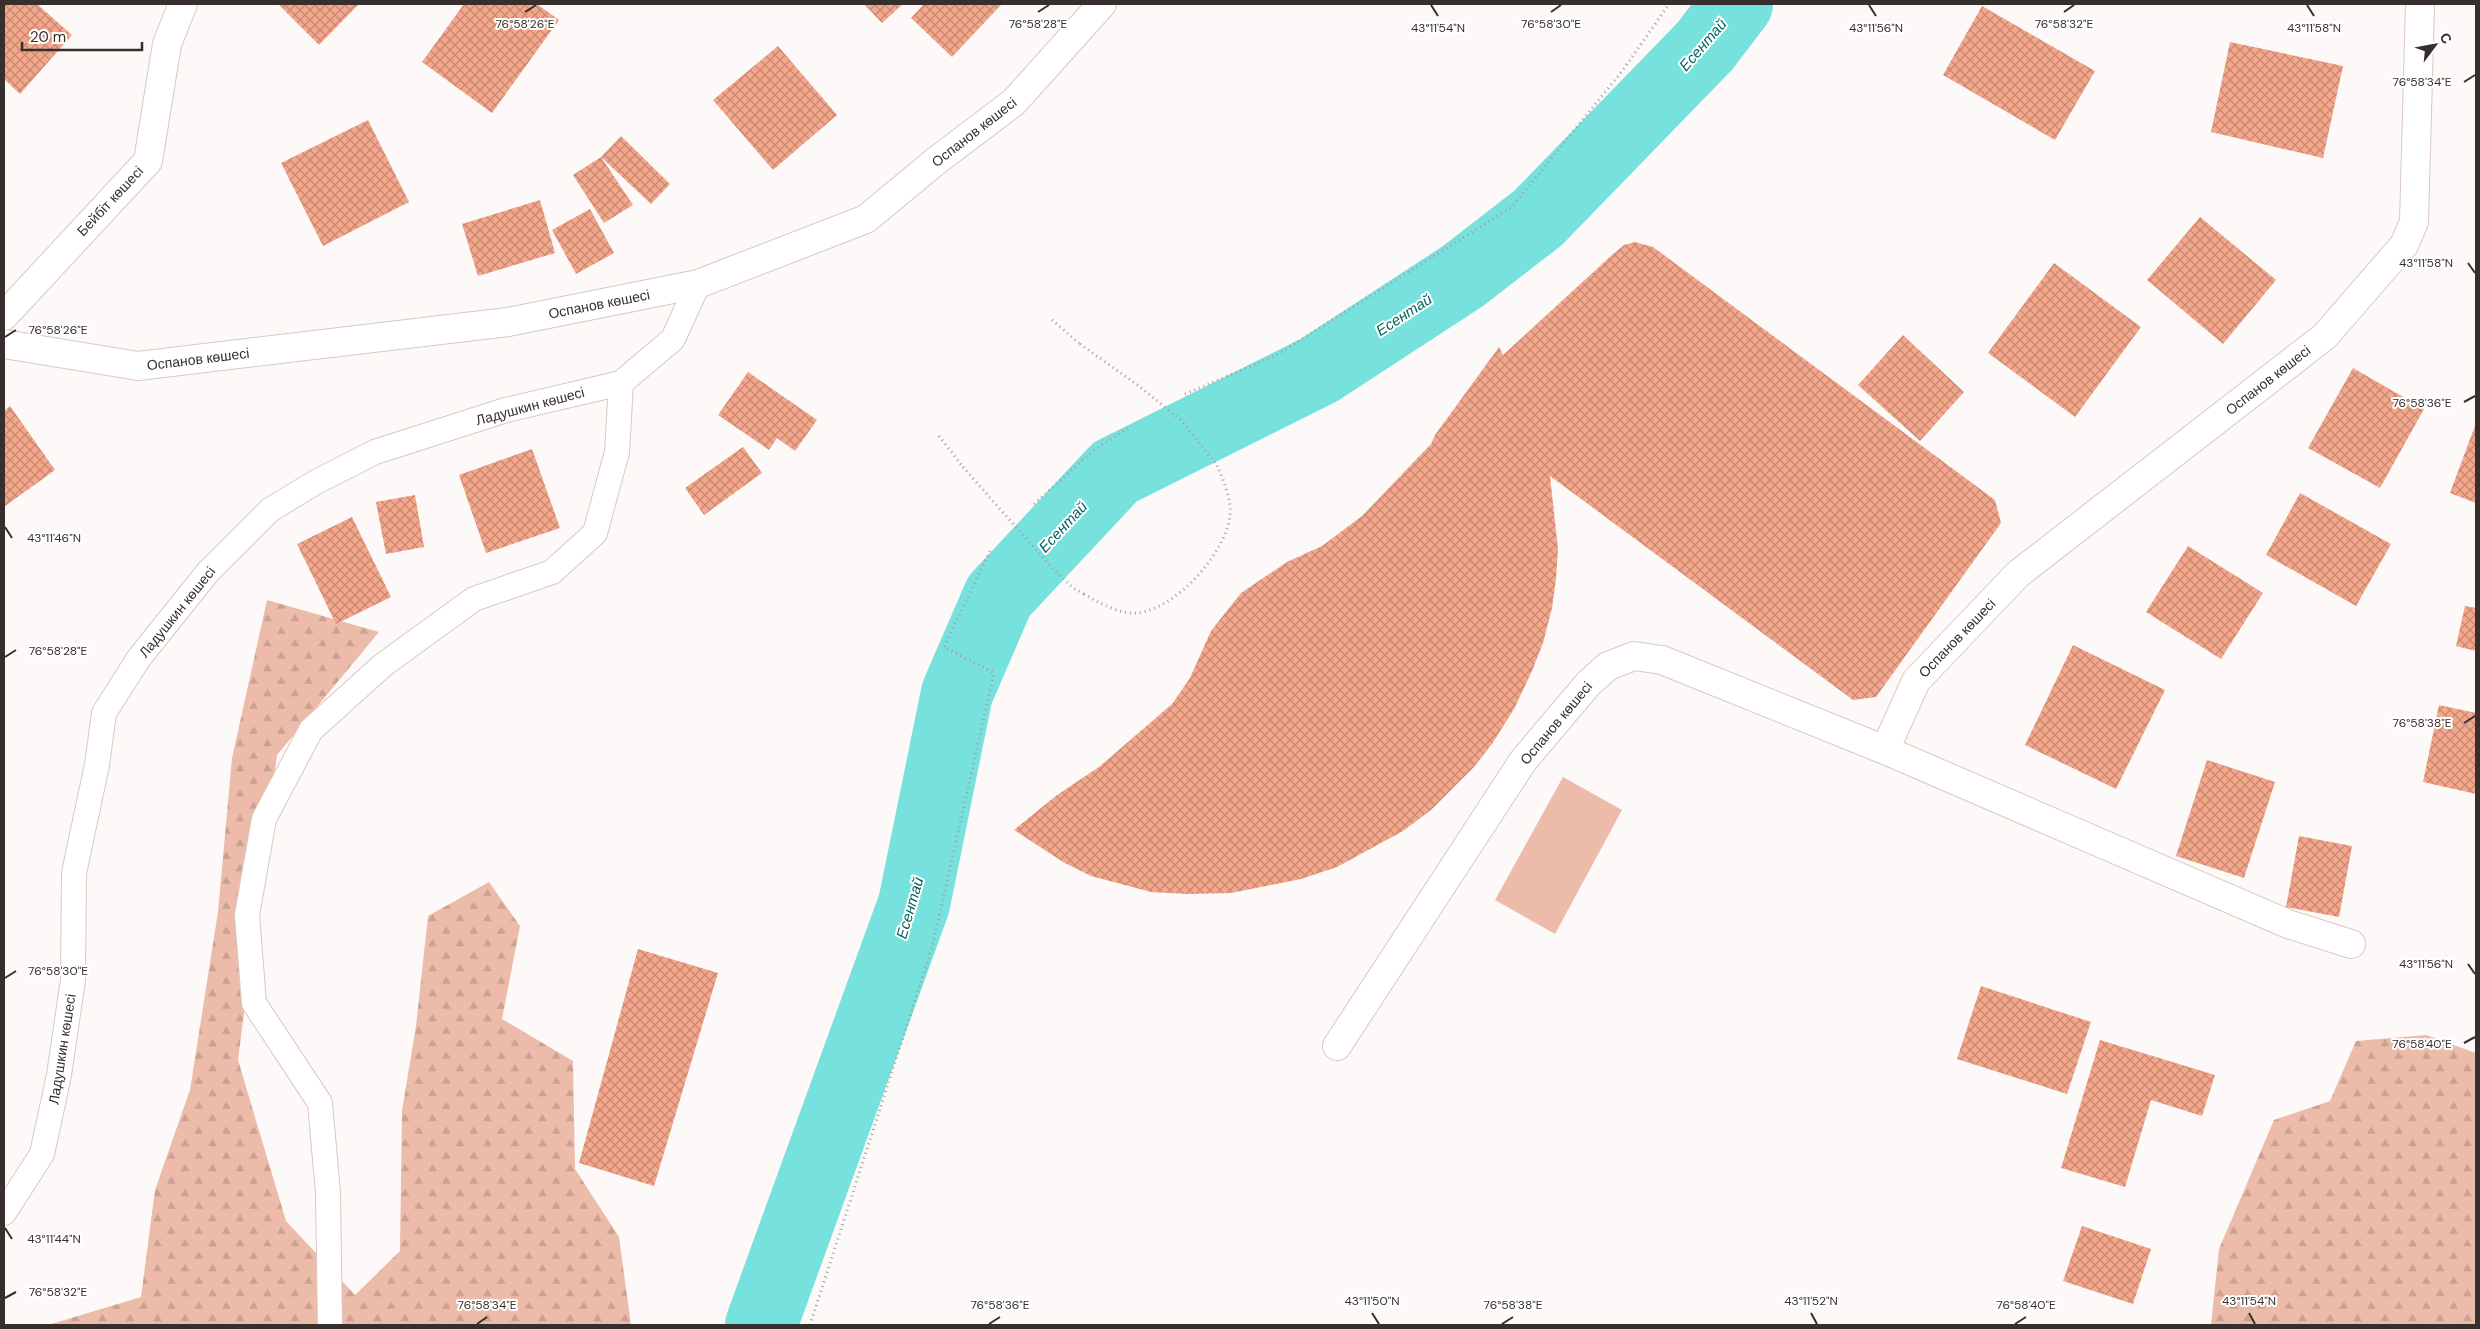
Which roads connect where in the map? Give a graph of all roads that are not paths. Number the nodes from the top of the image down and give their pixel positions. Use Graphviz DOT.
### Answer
graph roads {
  1 [pos="183,4"];
  2 [pos="1102,4"];
  3 [pos="2420,4"];
  4 [pos="698,284"];
  5 [pos="4,316"];
  6 [pos="4,344"];
  7 [pos="621,383"];
  8 [pos="1885,750"];
  9 [pos="2351,944"];
  10 [pos="1337,1046"];
  11 [pos="4,1213"];
  12 [pos="330,1325"];
  1 -- 5 [label="street, Бейбіт көшесі"];
  2 -- 4 [label="street, Оспанов көшесі"];
  3 -- 8 [label="street, Оспанов көшесі"];
  4 -- 6 [label="street, Оспанов көшесі"];
  4 -- 7 [label="lane, Ладушкин көшесі"];
  7 -- 11 [label="lane, Ладушкин көшесі"];
  7 -- 12 [label="lane"];
  8 -- 9 [label="street"];
  8 -- 10 [label="street, Оспанов көшесі"];
}
